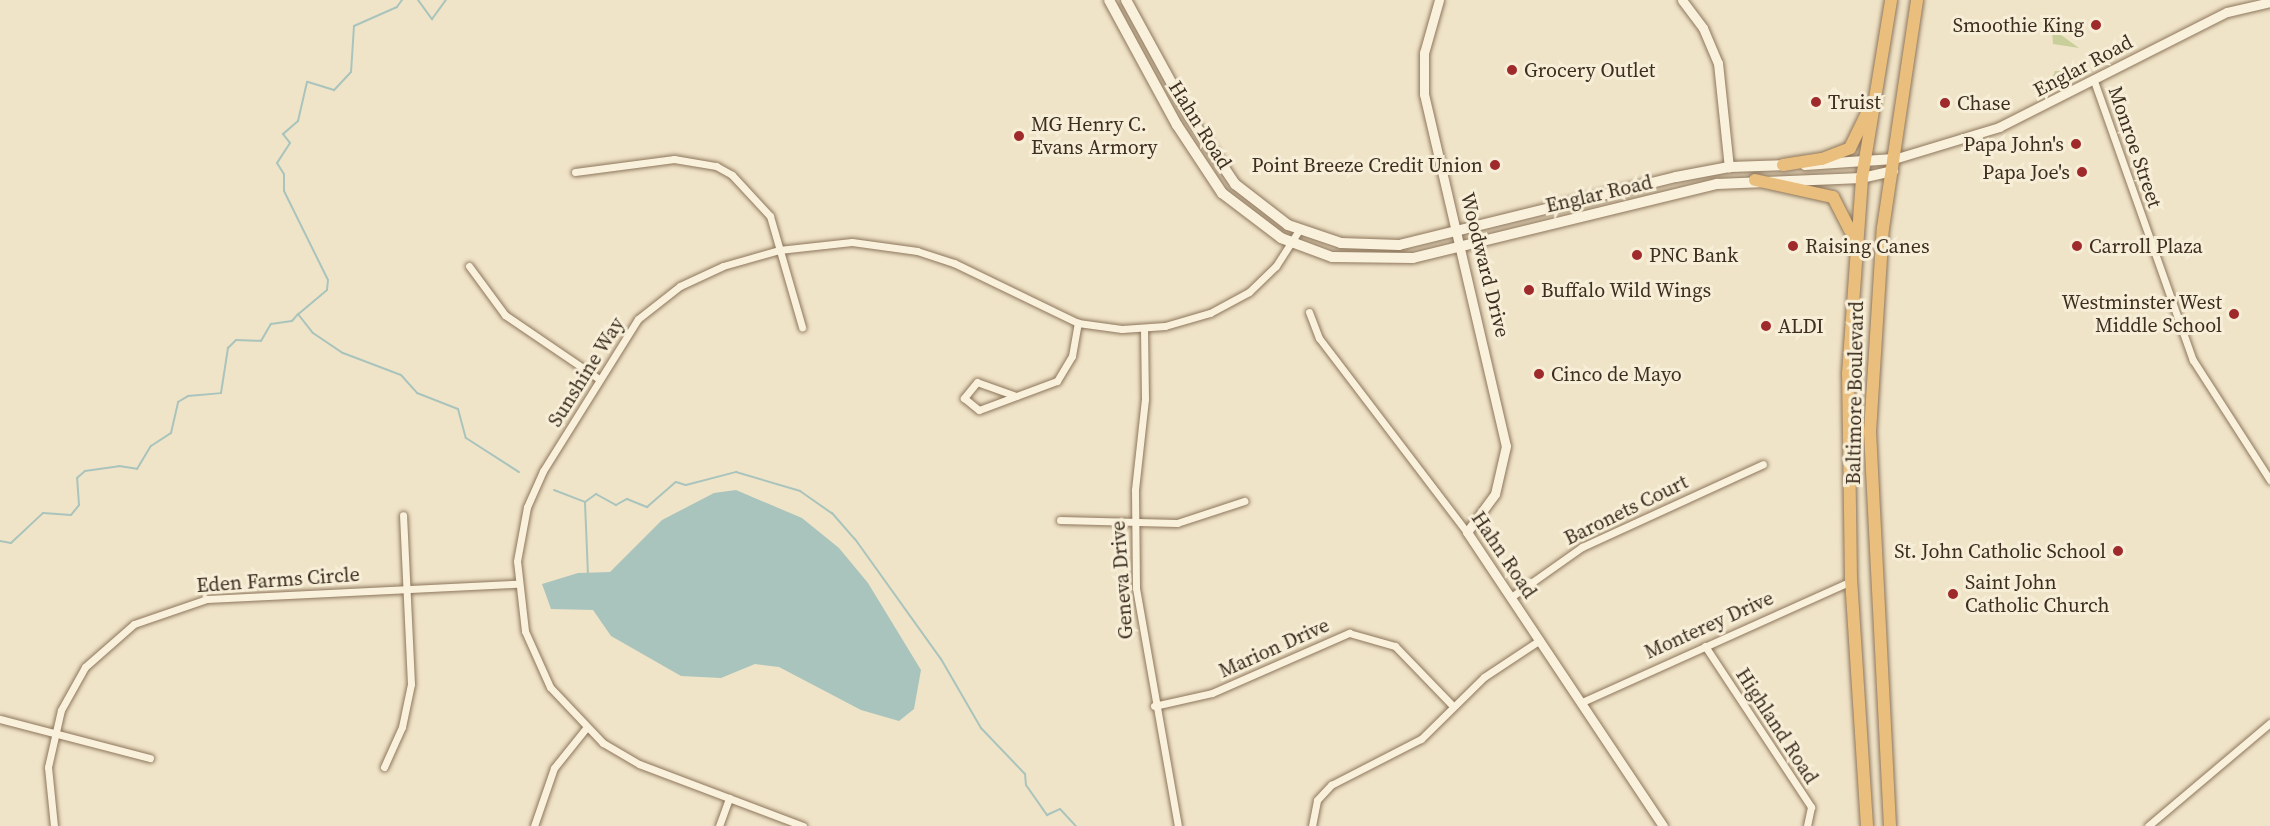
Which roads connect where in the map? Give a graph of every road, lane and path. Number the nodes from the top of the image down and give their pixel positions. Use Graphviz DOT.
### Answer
graph roads {
  1 [pos="1109,0"];
  2 [pos="1126,0"];
  3 [pos="1439,0"];
  4 [pos="1682,0"];
  5 [pos="1891,0"];
  6 [pos="1917,0"];
  7 [pos="2266,1"];
  8 [pos="1879,78"];
  9 [pos="2094,81"];
  10 [pos="1864,164"];
  11 [pos="1782,165"];
  12 [pos="1894,165"];
  13 [pos="1729,167"];
  14 [pos="575,172"];
  15 [pos="1862,178"];
  16 [pos="1755,180"];
  17 [pos="1299,230"];
  18 [pos="1460,232"];
  19 [pos="1291,243"];
  20 [pos="1463,246"];
  21 [pos="779,250"];
  22 [pos="1856,258"];
  23 [pos="469,266"];
  24 [pos="1309,312"];
  25 [pos="1078,323"];
  26 [pos="802,327"];
  27 [pos="1144,328"];
  28 [pos="599,379"];
  29 [pos="1016,396"];
  30 [pos="1763,464"];
  31 [pos="2270,480"];
  32 [pos="1244,501"];
  33 [pos="403,515"];
  34 [pos="1060,520"];
  35 [pos="1134,524"];
  36 [pos="1467,532"];
  37 [pos="1851,581"];
  38 [pos="517,584"];
  39 [pos="407,589"];
  40 [pos="1511,597"];
  41 [pos="1540,640"];
  42 [pos="1705,646"];
  43 [pos="1582,702"];
  44 [pos="1154,706"];
  45 [pos="1453,706"];
  46 [pos="0,720"];
  47 [pos="2270,723"];
  48 [pos="586,728"];
  49 [pos="54,733"];
  50 [pos="150,758"];
  51 [pos="384,766"];
  52 [pos="729,798"];
  53 [pos="54,826"];
  54 [pos="534,826"];
  55 [pos="719,826"];
  56 [pos="802,826"];
  57 [pos="1178,826"];
  58 [pos="1312,826"];
  59 [pos="1664,826"];
  60 [pos="1808,826"];
  61 [pos="1867,826"];
  62 [pos="1890,826"];
  63 [pos="2148,826"];
  1 -- 19 [label="main road, Hahn Road"];
  2 -- 17 [label="main road, Hahn Road"];
  3 -- 18 [label="street, Woodward Drive"];
  4 -- 13 [label="street"];
  5 -- 8 [label="highway, Baltimore Boulevard"];
  6 -- 12 [label="highway, Baltimore Boulevard"];
  7 -- 9 [label="street, Englar Road"];
  8 -- 10 [label="highway, Baltimore Boulevard"];
  8 -- 11 [label="highway"];
  9 -- 12 [label="street, Englar Road"];
  9 -- 31 [label="street, Monroe Street"];
  10 -- 11 [label="main road, Englar Road"];
  10 -- 12 [label="main road, Englar Road"];
  10 -- 15 [label="highway, Baltimore Boulevard"];
  11 -- 13 [label="main road, Englar Road"];
  12 -- 15 [label="main road, Englar Road"];
  12 -- 62 [label="highway, Baltimore Boulevard"];
  13 -- 18 [label="main road, Englar Road"];
  14 -- 21 [label="street"];
  15 -- 16 [label="main road, Englar Road"];
  15 -- 22 [label="highway, Baltimore Boulevard"];
  16 -- 20 [label="main road, Englar Road"];
  16 -- 22 [label="highway"];
  17 -- 18 [label="main road, Englar Road"];
  17 -- 19 [label="street, Sunshine Way"];
  18 -- 20 [label="street, Woodward Drive"];
  19 -- 20 [label="main road, Englar Road"];
  19 -- 27 [label="street, Sunshine Way"];
  20 -- 36 [label="street, Woodward Drive"];
  21 -- 25 [label="street, Sunshine Way"];
  21 -- 26 [label="street"];
  21 -- 28 [label="street, Sunshine Way"];
  22 -- 37 [label="highway, Baltimore Boulevard"];
  23 -- 28 [label="street"];
  24 -- 36 [label="street, Hahn Road"];
  25 -- 27 [label="street, Sunshine Way"];
  25 -- 29 [label="street"];
  27 -- 35 [label="street, Geneva Drive"];
  28 -- 38 [label="street, Sunshine Way"];
  29 -- 29 [label="street"];
  30 -- 40 [label="street, Baronets Court"];
  32 -- 35 [label="street"];
  33 -- 39 [label="street"];
  34 -- 35 [label="street"];
  35 -- 44 [label="street, Geneva Drive"];
  36 -- 40 [label="street, Hahn Road"];
  37 -- 42 [label="street, Monterey Drive"];
  37 -- 61 [label="highway, Baltimore Boulevard"];
  38 -- 39 [label="street, Eden Farms Circle"];
  38 -- 48 [label="street, Sunshine Way"];
  39 -- 49 [label="street, Eden Farms Circle"];
  39 -- 51 [label="street"];
  40 -- 41 [label="street, Hahn Road"];
  41 -- 43 [label="street, Hahn Road"];
  41 -- 45 [label="street"];
  42 -- 43 [label="street, Monterey Drive"];
  42 -- 60 [label="street, Highland Road"];
  43 -- 59 [label="street, Hahn Road"];
  44 -- 45 [label="street, Marion Drive"];
  44 -- 57 [label="street, Geneva Drive"];
  45 -- 58 [label="street"];
  46 -- 49 [label="street"];
  47 -- 63 [label="street"];
  48 -- 52 [label="street, Sunshine Way"];
  48 -- 54 [label="street"];
  49 -- 50 [label="street"];
  49 -- 53 [label="street, Eden Farms Circle"];
  52 -- 55 [label="street"];
  52 -- 56 [label="street, Sunshine Way"];
}
